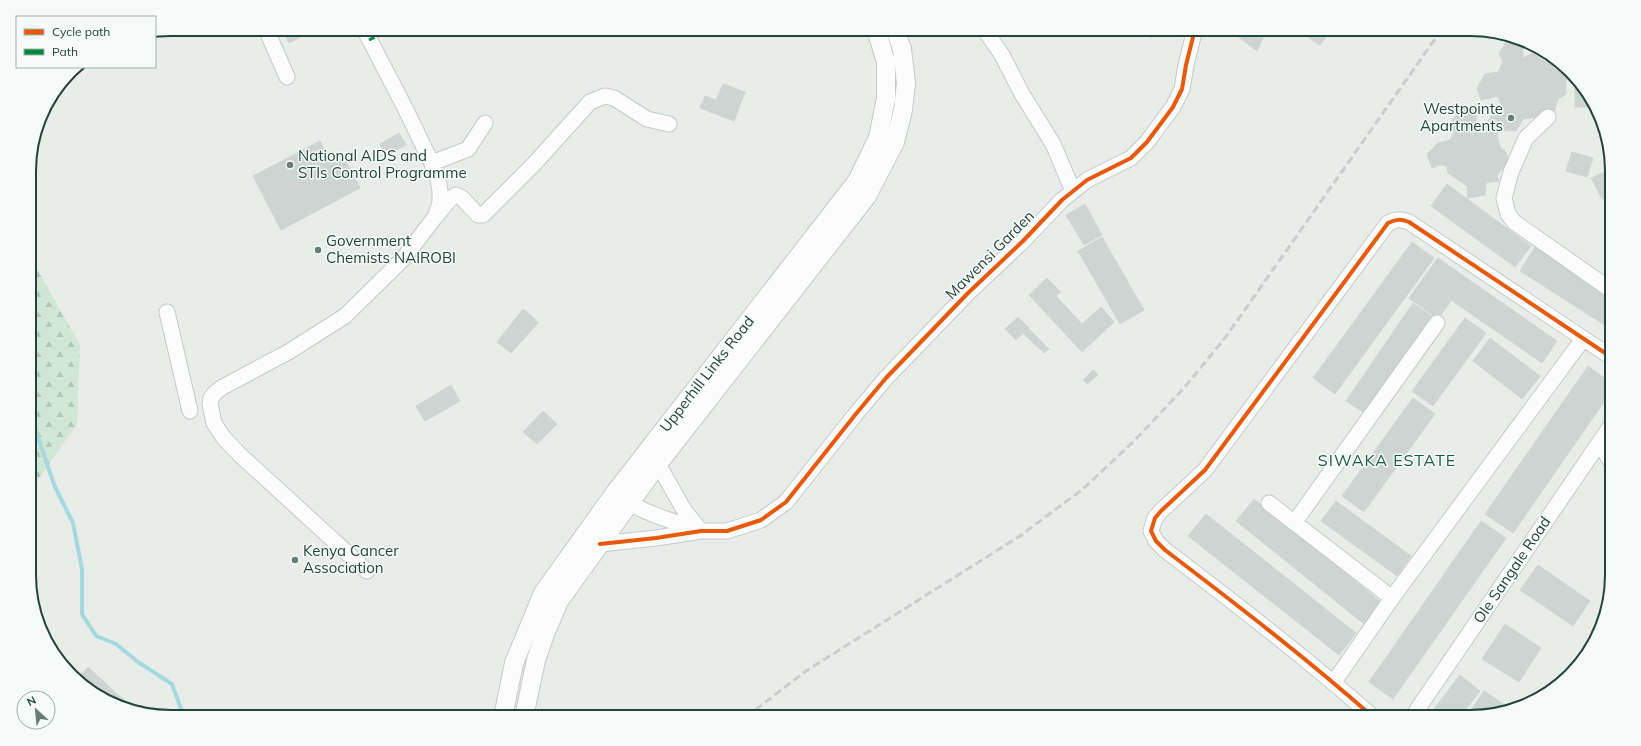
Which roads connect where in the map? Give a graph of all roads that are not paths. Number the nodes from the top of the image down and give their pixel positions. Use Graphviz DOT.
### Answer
graph roads {
  1 [pos="269,36"];
  2 [pos="368,36"];
  3 [pos="878,36"];
  4 [pos="897,36"];
  5 [pos="989,36"];
  6 [pos="1193,36"];
  7 [pos="287,77"];
  8 [pos="1548,117"];
  9 [pos="485,123"];
  10 [pos="669,124"];
  11 [pos="432,164"];
  12 [pos="1073,191"];
  13 [pos="435,217"];
  14 [pos="1605,286"];
  15 [pos="167,312"];
  16 [pos="1437,324"];
  17 [pos="1583,339"];
  18 [pos="1605,353"];
  19 [pos="190,411"];
  20 [pos="1605,434"];
  21 [pos="1599,443"];
  22 [pos="1605,452"];
  23 [pos="652,458"];
  24 [pos="614,494"];
  25 [pos="1269,503"];
  26 [pos="630,504"];
  27 [pos="1294,522"];
  28 [pos="701,531"];
  29 [pos="600,544"];
  30 [pos="367,571"];
  31 [pos="1392,598"];
  32 [pos="1334,682"];
  33 [pos="504,710"];
  34 [pos="525,710"];
  35 [pos="1365,710"];
  36 [pos="1417,710"];
  1 -- 7 [label="street"];
  2 -- 11 [label="street"];
  3 -- 23 [label="street, Upperhill Links Road"];
  4 -- 23 [label="street, Upperhill Links Road"];
  5 -- 12 [label="street"];
  6 -- 12 [label="street, Mawensi Garden"];
  8 -- 14 [label="street"];
  9 -- 11 [label="street"];
  10 -- 13 [label="street"];
  11 -- 13 [label="street"];
  12 -- 28 [label="street, Mawensi Garden"];
  13 -- 30 [label="street"];
  15 -- 19 [label="street"];
  16 -- 27 [label="street"];
  17 -- 18 [label="street"];
  17 -- 31 [label="street"];
  17 -- 32 [label="street"];
  20 -- 21 [label="street, Ole Sangale Road"];
  21 -- 22 [label="street"];
  21 -- 36 [label="street, Ole Sangale Road"];
  23 -- 24 [label="street, Upperhill Links Road"];
  23 -- 26 [label="street, Upperhill Links Road"];
  23 -- 28 [label="street"];
  24 -- 26 [label="street"];
  24 -- 33 [label="street, Upperhill Links Road"];
  25 -- 27 [label="street"];
  26 -- 28 [label="street"];
  26 -- 29 [label="street, Upperhill Links Road"];
  27 -- 31 [label="street"];
  28 -- 29 [label="street"];
  29 -- 34 [label="street, Upperhill Links Road"];
  31 -- 32 [label="street"];
  32 -- 35 [label="street"];
}
